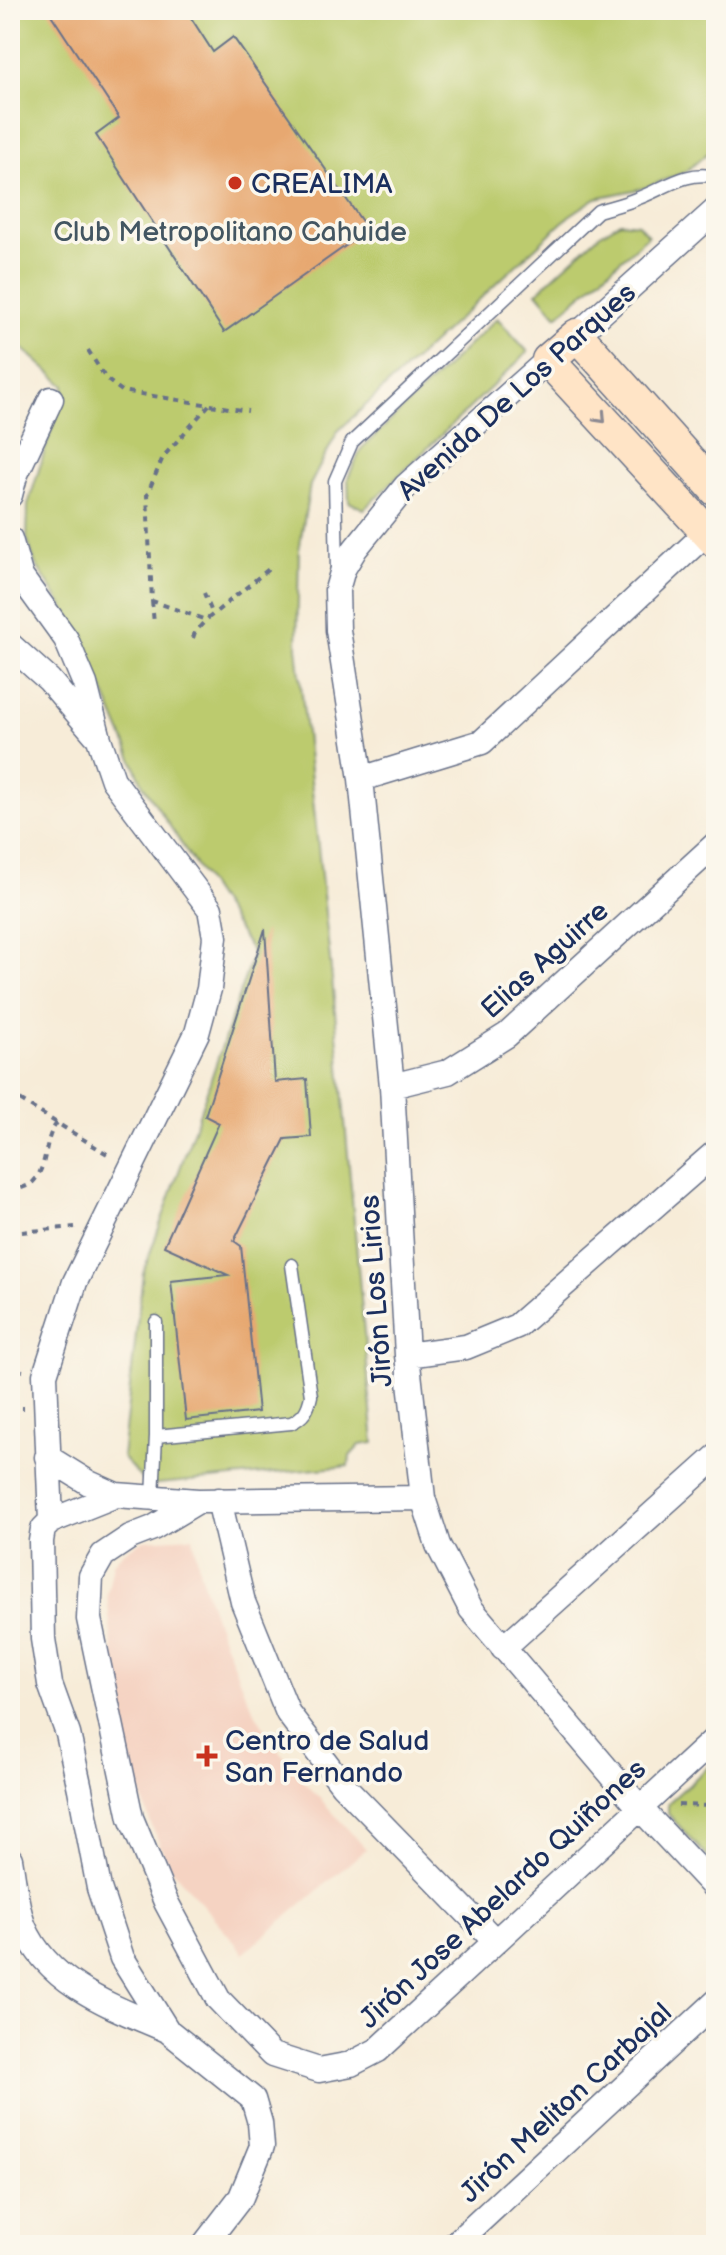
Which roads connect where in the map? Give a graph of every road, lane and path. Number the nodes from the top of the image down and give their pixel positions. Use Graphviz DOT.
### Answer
graph roads {
  1 [pos="716,177"];
  2 [pos="716,210"];
  3 [pos="577,335"];
  4 [pos="88,350"];
  5 [pos="548,360"];
  6 [pos="51,399"];
  7 [pos="209,405"];
  8 [pos="248,411"];
  9 [pos="716,490"];
  10 [pos="10,495"];
  11 [pos="713,533"];
  12 [pos="10,539"];
  13 [pos="270,568"];
  14 [pos="337,590"];
  15 [pos="204,593"];
  16 [pos="152,601"];
  17 [pos="213,615"];
  18 [pos="206,620"];
  19 [pos="154,624"];
  20 [pos="193,638"];
  21 [pos="10,645"];
  22 [pos="99,739"];
  23 [pos="361,779"];
  24 [pos="716,844"];
  25 [pos="392,1086"];
  26 [pos="10,1094"];
  27 [pos="57,1123"];
  28 [pos="716,1152"];
  29 [pos="133,1164"];
  30 [pos="10,1192"];
  31 [pos="103,1225"];
  32 [pos="10,1233"];
  33 [pos="292,1265"];
  34 [pos="156,1322"];
  35 [pos="407,1355"];
  36 [pos="156,1436"];
  37 [pos="47,1457"];
  38 [pos="716,1457"];
  39 [pos="116,1495"];
  40 [pos="153,1497"];
  41 [pos="423,1498"];
  42 [pos="208,1501"];
  43 [pos="51,1521"];
  44 [pos="503,1648"];
  45 [pos="716,1738"];
  46 [pos="639,1807"];
  47 [pos="10,1859"];
  48 [pos="716,1889"];
  49 [pos="495,1941"];
  50 [pos="716,2002"];
  51 [pos="167,2030"];
  52 [pos="204,2245"];
  53 [pos="454,2245"];
  1 -- 14 [label="lane"];
  2 -- 3 [label="street, Avenida De Los Parques"];
  3 -- 5 [label="street, Avenida De Los Parques"];
  3 -- 9 [label="street"];
  4 -- 7 [label="path"];
  5 -- 11 [label="street, one-way"];
  5 -- 14 [label="street, Avenida De Los Parques"];
  6 -- 10 [label="street"];
  7 -- 8 [label="path"];
  7 -- 16 [label="path"];
  11 -- 23 [label="street"];
  12 -- 22 [label="street"];
  13 -- 17 [label="path"];
  14 -- 23 [label="street, Jirón Los Lirios"];
  15 -- 17 [label="path"];
  16 -- 18 [label="path"];
  16 -- 19 [label="path"];
  17 -- 18 [label="path"];
  18 -- 20 [label="path"];
  21 -- 22 [label="street"];
  22 -- 29 [label="street"];
  23 -- 25 [label="street, Jirón Los Lirios"];
  24 -- 25 [label="street, Elias Aguirre"];
  25 -- 35 [label="street, Jirón Los Lirios"];
  26 -- 27 [label="path"];
  27 -- 29 [label="path"];
  27 -- 30 [label="path"];
  28 -- 35 [label="street"];
  29 -- 31 [label="street"];
  31 -- 32 [label="path"];
  31 -- 37 [label="street"];
  33 -- 36 [label="lane"];
  34 -- 36 [label="lane"];
  35 -- 41 [label="street, Jirón Los Lirios"];
  36 -- 40 [label="lane"];
  37 -- 39 [label="street"];
  37 -- 43 [label="street"];
  38 -- 44 [label="street"];
  39 -- 40 [label="street"];
  39 -- 43 [label="street"];
  40 -- 42 [label="street"];
  41 -- 42 [label="street"];
  41 -- 44 [label="street, Jirón Los Lirios"];
  42 -- 49 [label="street"];
  42 -- 49 [label="street, Jirón Jose Abelardo Quiñones"];
  43 -- 51 [label="street"];
  44 -- 46 [label="street, Jirón Los Lirios"];
  45 -- 46 [label="street, Jirón Jose Abelardo Quiñones"];
  46 -- 48 [label="street, Jirón Los Lirios"];
  46 -- 49 [label="street, Jirón Jose Abelardo Quiñones"];
  47 -- 51 [label="street"];
  50 -- 53 [label="street, Jirón Meliton Carbajal"];
  51 -- 52 [label="street"];
}
